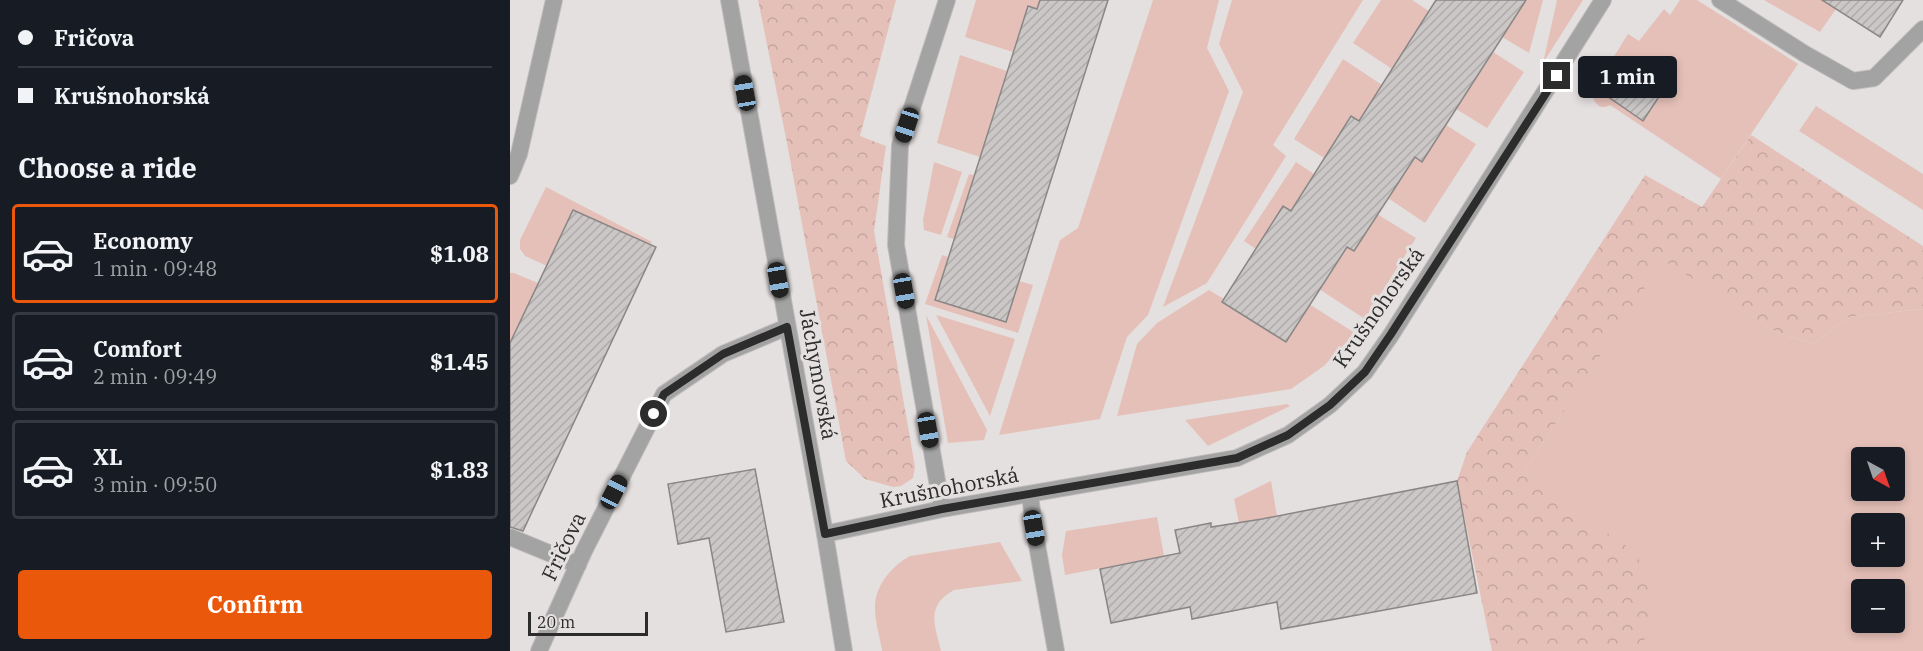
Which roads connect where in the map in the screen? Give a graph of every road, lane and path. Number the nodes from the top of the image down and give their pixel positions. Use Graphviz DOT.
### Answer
graph roads {
  1 [pos="554,0"];
  2 [pos="729,0"];
  3 [pos="947,0"];
  4 [pos="1603,0"];
  5 [pos="1720,0"];
  6 [pos="1923,29"];
  7 [pos="510,176"];
  8 [pos="787,327"];
  9 [pos="1030,494"];
  10 [pos="942,509"];
  11 [pos="825,534"];
  12 [pos="510,537"];
  13 [pos="578,565"];
  14 [pos="539,651"];
  15 [pos="844,651"];
  16 [pos="1056,651"];
  1 -- 7 [label="street"];
  2 -- 8 [label="street, Jáchymovská"];
  3 -- 10 [label="street"];
  4 -- 9 [label="street, Krušnohorská"];
  5 -- 6 [label="street"];
  8 -- 11 [label="street, Jáchymovská"];
  8 -- 13 [label="street, Fričova"];
  9 -- 10 [label="street, Krušnohorská"];
  9 -- 16 [label="street"];
  10 -- 11 [label="street, Krušnohorská"];
  11 -- 15 [label="street, Jáchymovská"];
  12 -- 13 [label="street"];
  13 -- 14 [label="street, Fričova"];
}
